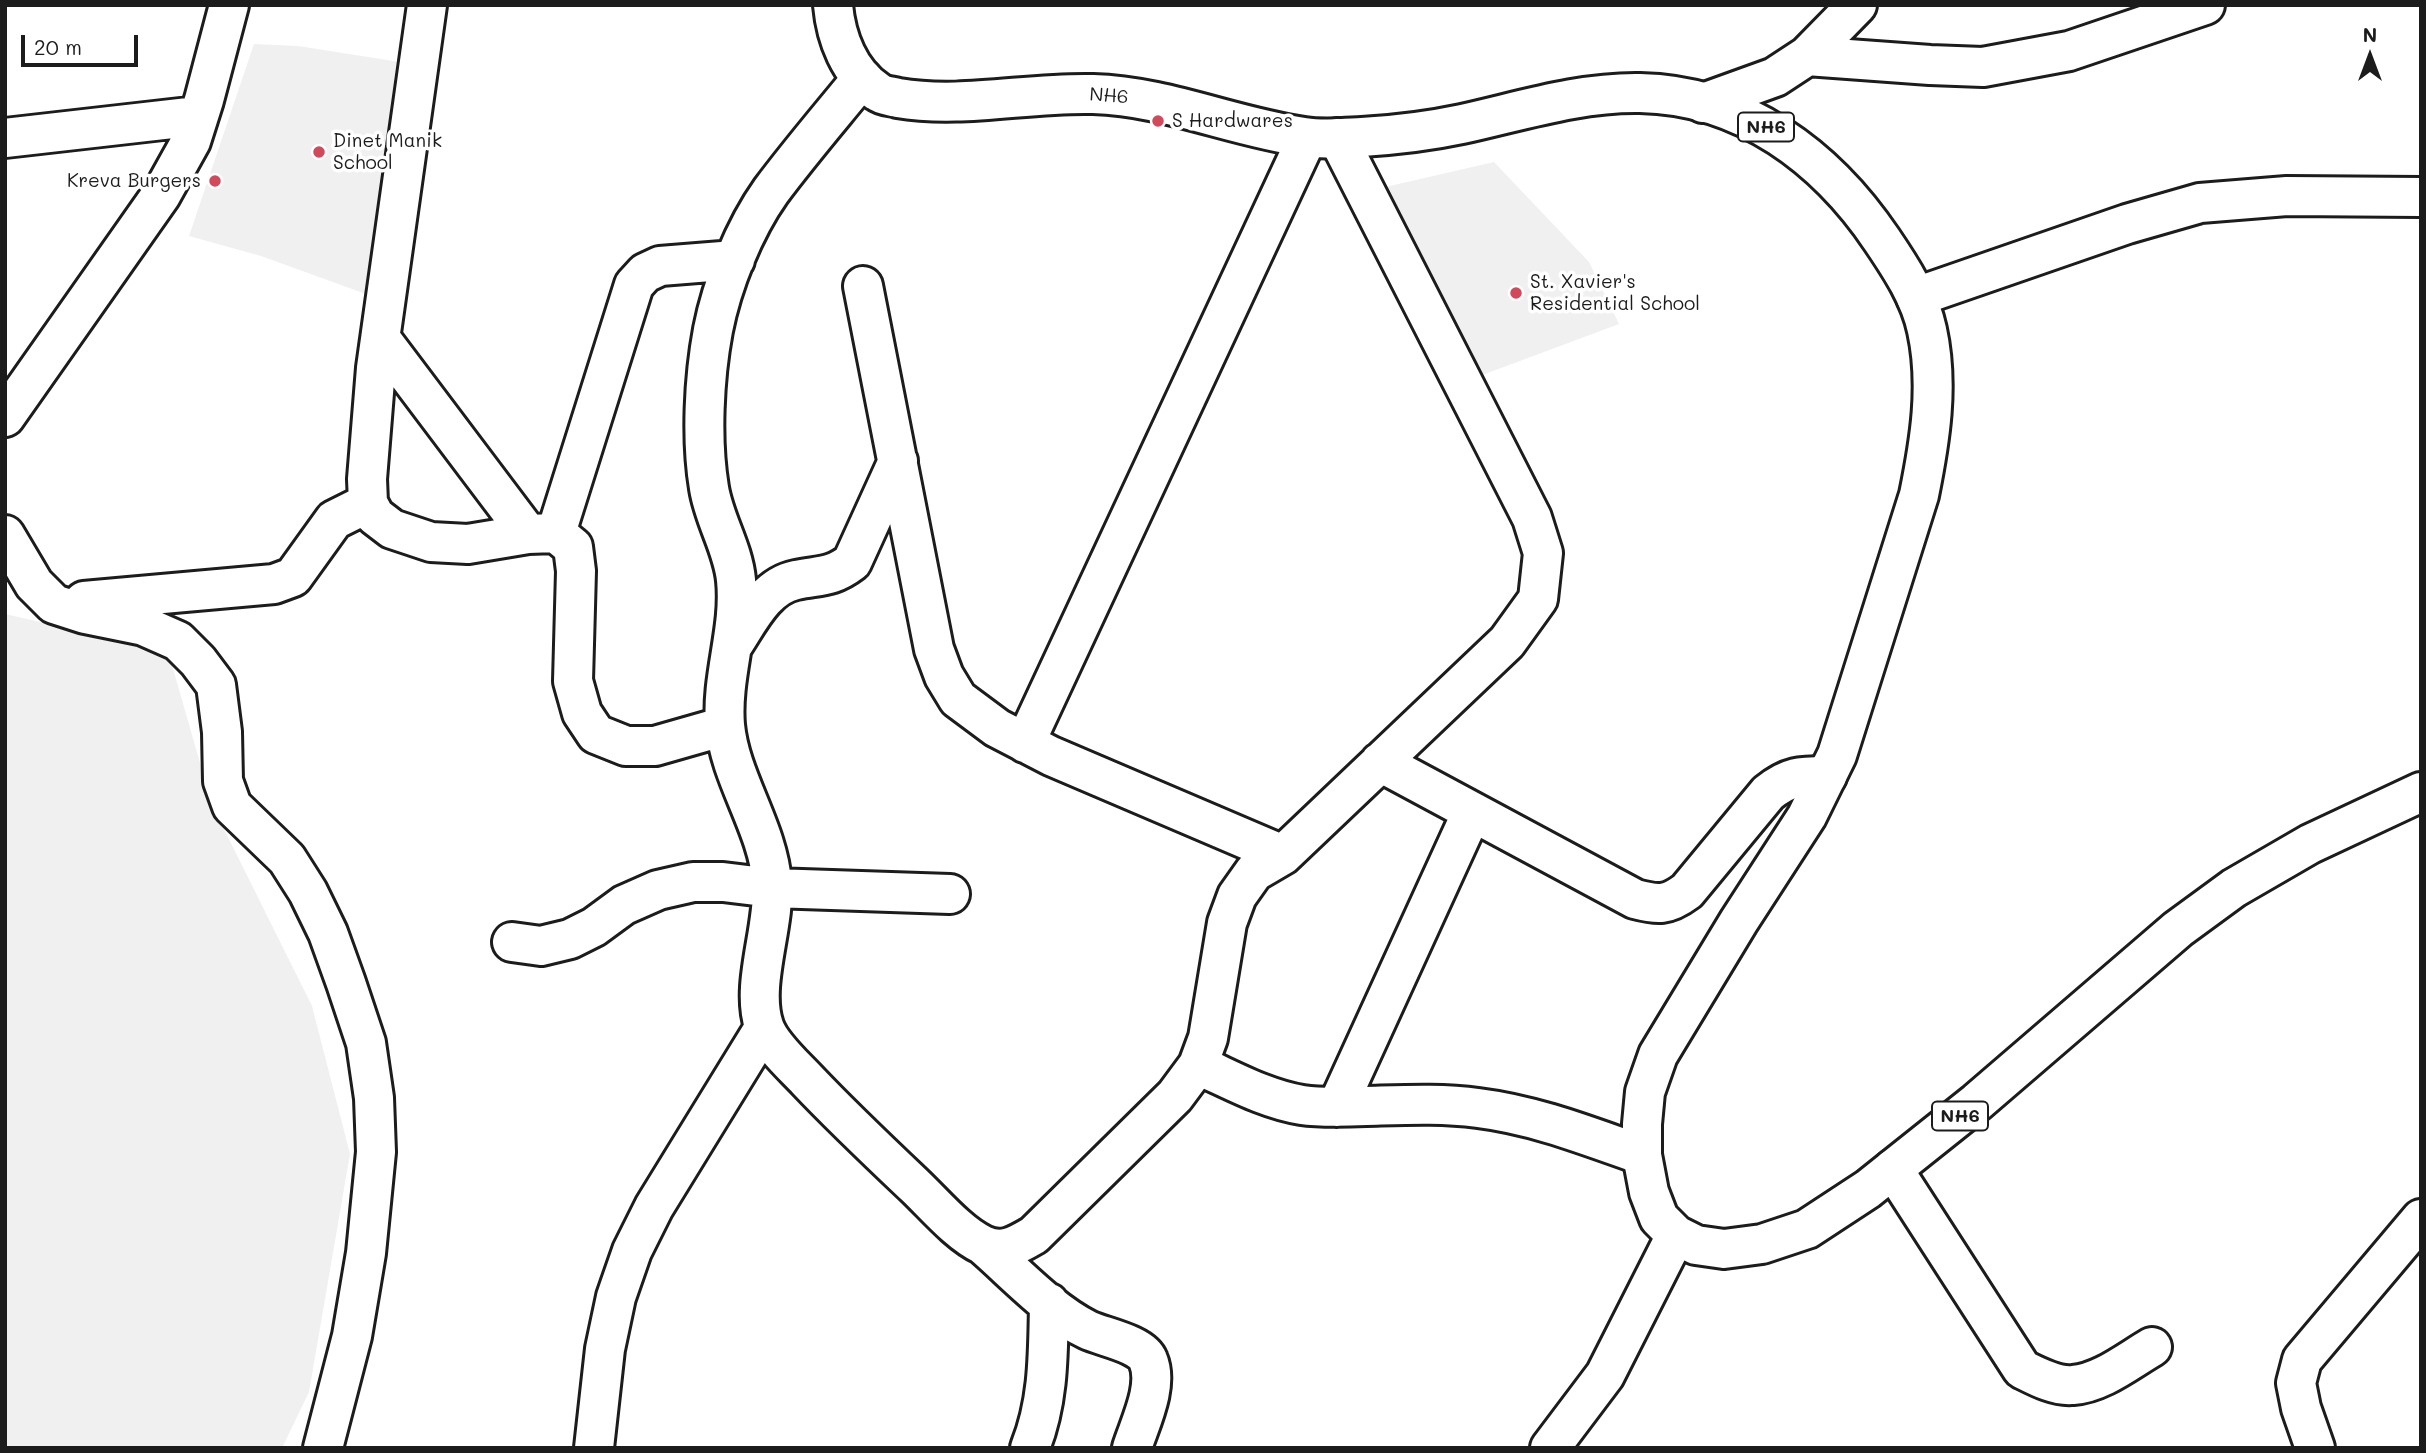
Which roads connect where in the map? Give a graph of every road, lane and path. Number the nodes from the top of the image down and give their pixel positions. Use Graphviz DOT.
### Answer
graph roads {
  1 [pos="229,5"];
  2 [pos="428,5"];
  3 [pos="833,5"];
  4 [pos="1857,5"];
  5 [pos="2205,5"];
  6 [pos="1807,56"];
  7 [pos="862,78"];
  8 [pos="1703,103"];
  9 [pos="198,116"];
  10 [pos="5,138"];
  11 [pos="1323,138"];
  12 [pos="2421,197"];
  13 [pos="734,260"];
  14 [pos="863,286"];
  15 [pos="1916,297"];
  16 [pos="381,339"];
  17 [pos="5,417"];
  18 [pos="898,461"];
  19 [pos="368,503"];
  20 [pos="542,533"];
  21 [pos="5,535"];
  22 [pos="54,604"];
  23 [pos="732,647"];
  24 [pos="725,726"];
  25 [pos="1025,743"];
  26 [pos="1380,762"];
  27 [pos="1827,776"];
  28 [pos="2421,792"];
  29 [pos="1472,812"];
  30 [pos="1283,855"];
  31 [pos="772,888"];
  32 [pos="950,894"];
  33 [pos="512,942"];
  34 [pos="764,1028"];
  35 [pos="1198,1065"];
  36 [pos="1337,1107"];
  37 [pos="1642,1156"];
  38 [pos="1894,1169"];
  39 [pos="2421,1219"];
  40 [pos="1676,1235"];
  41 [pos="984,1246"];
  42 [pos="1049,1303"];
  43 [pos="2152,1347"];
  44 [pos="323,1448"];
  45 [pos="594,1448"];
  46 [pos="1030,1448"];
  47 [pos="1132,1448"];
  48 [pos="1550,1448"];
  49 [pos="2315,1448"];
  1 -- 9 [label="main road"];
  2 -- 16 [label="main road"];
  3 -- 7 [label="main road, NH6 / NH6"];
  4 -- 6 [label="main road"];
  5 -- 6 [label="main road"];
  6 -- 8 [label="main road"];
  7 -- 11 [label="main road, NH6 / NH6"];
  7 -- 13 [label="main road"];
  8 -- 11 [label="main road, NH6 / NH6"];
  8 -- 15 [label="main road, NH6 / NH6"];
  9 -- 10 [label="main road"];
  9 -- 17 [label="main road"];
  11 -- 25 [label="main road"];
  11 -- 26 [label="main road"];
  12 -- 15 [label="main road"];
  13 -- 20 [label="main road"];
  13 -- 23 [label="main road"];
  14 -- 18 [label="main road"];
  15 -- 27 [label="main road, NH6 / NH6"];
  16 -- 19 [label="main road"];
  16 -- 20 [label="main road"];
  18 -- 23 [label="main road"];
  18 -- 25 [label="main road"];
  19 -- 20 [label="main road"];
  19 -- 22 [label="main road"];
  20 -- 24 [label="main road"];
  21 -- 22 [label="main road"];
  22 -- 44 [label="main road"];
  23 -- 24 [label="main road"];
  24 -- 31 [label="main road"];
  25 -- 30 [label="main road"];
  26 -- 29 [label="main road"];
  26 -- 30 [label="main road"];
  27 -- 29 [label="main road"];
  27 -- 37 [label="main road, NH6 / NH6"];
  28 -- 38 [label="main road, NH6"];
  29 -- 36 [label="main road"];
  30 -- 35 [label="main road"];
  31 -- 32 [label="main road"];
  31 -- 33 [label="main road"];
  31 -- 34 [label="main road"];
  34 -- 41 [label="main road"];
  34 -- 45 [label="main road"];
  35 -- 36 [label="main road"];
  35 -- 41 [label="main road"];
  36 -- 37 [label="main road"];
  37 -- 40 [label="main road, NH6"];
  38 -- 40 [label="main road, NH6"];
  38 -- 43 [label="main road"];
  39 -- 49 [label="main road"];
  40 -- 48 [label="main road"];
  41 -- 42 [label="main road"];
  42 -- 46 [label="main road"];
  42 -- 47 [label="main road"];
}
